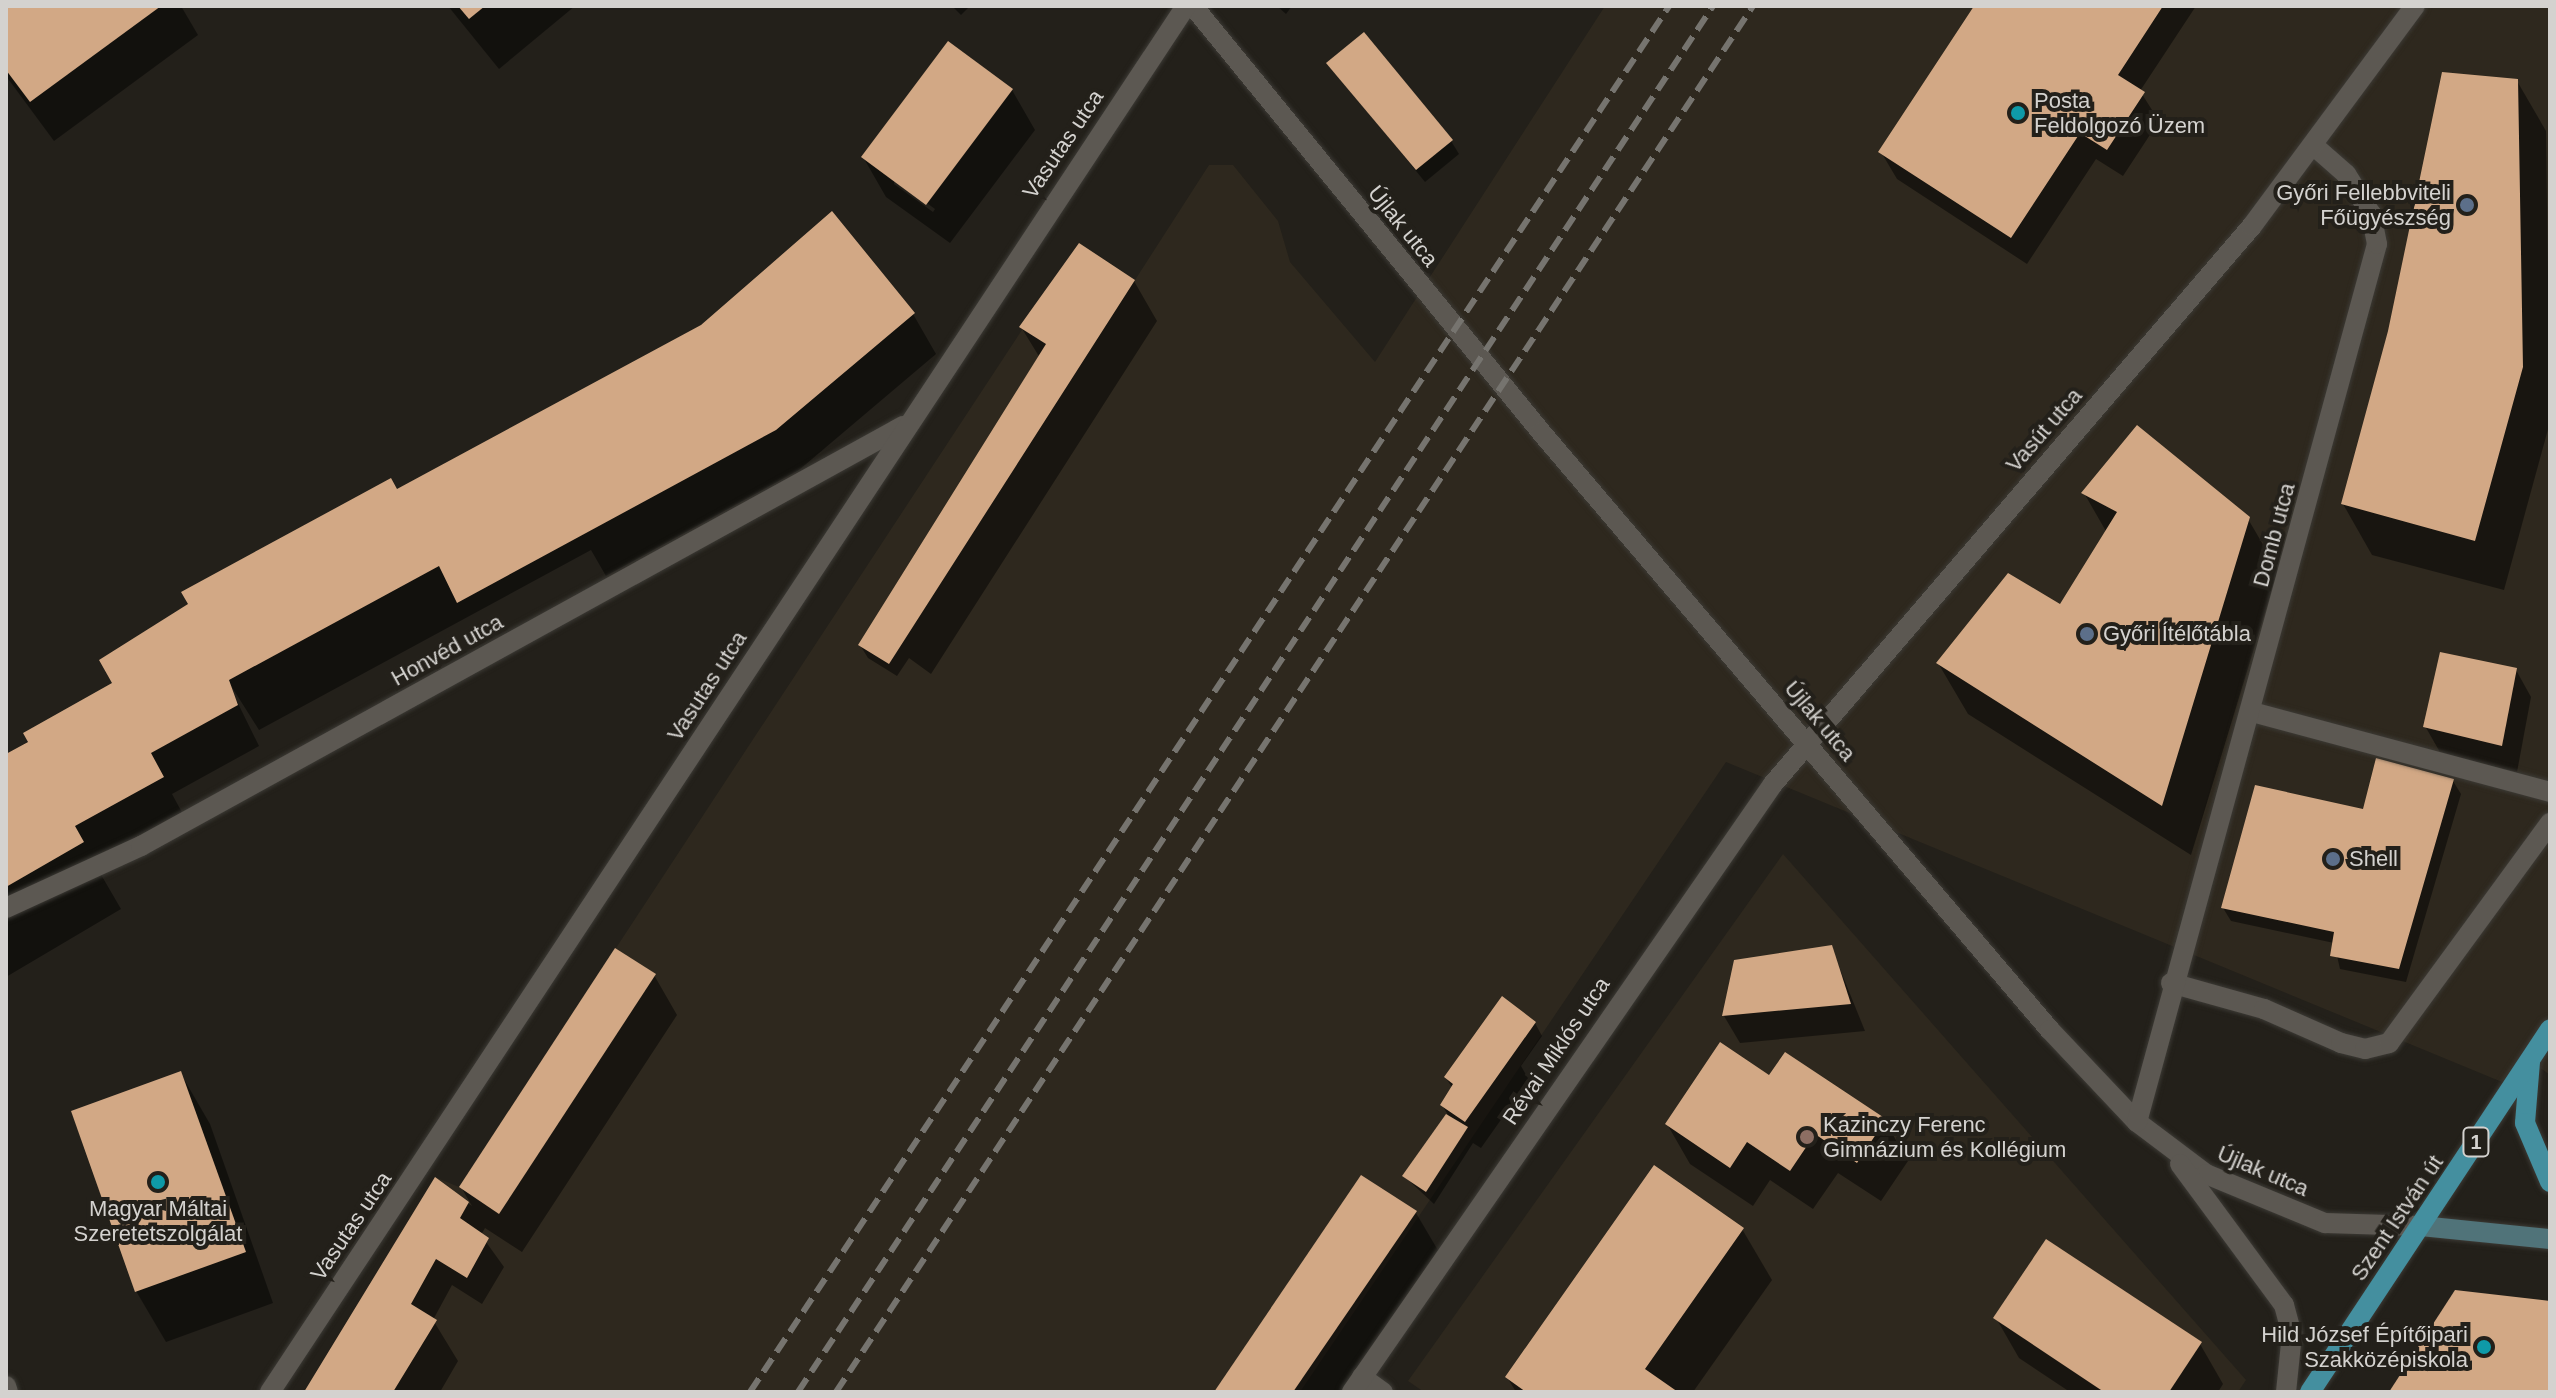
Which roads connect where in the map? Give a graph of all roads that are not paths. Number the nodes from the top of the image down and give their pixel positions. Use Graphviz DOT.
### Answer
graph roads {
  1 [pos="1186,6"];
  2 [pos="1193,6"];
  3 [pos="2415,6"];
  4 [pos="2313,145"];
  5 [pos="907,424"];
  6 [pos="2252,712"];
  7 [pos="1807,743"];
  8 [pos="2550,792"];
  9 [pos="2550,823"];
  10 [pos="6,908"];
  11 [pos="2171,983"];
  12 [pos="2550,1029"];
  13 [pos="2531,1058"];
  14 [pos="2137,1122"];
  15 [pos="2171,1151"];
  16 [pos="2550,1182"];
  17 [pos="2421,1226"];
  18 [pos="2550,1239"];
  19 [pos="1357,1385"];
  20 [pos="6,1386"];
  21 [pos="8,1392"];
  22 [pos="270,1392"];
  23 [pos="1383,1392"];
  24 [pos="2286,1392"];
  25 [pos="2310,1392"];
  1 -- 5 [label="street, Vasutas utca"];
  2 -- 7 [label="street, Újlak utca"];
  3 -- 4 [label="street"];
  4 -- 6 [label="street, Domb utca"];
  4 -- 7 [label="street, Vasút utca"];
  5 -- 10 [label="street, Honvéd utca"];
  5 -- 22 [label="street, Vasutas utca"];
  6 -- 8 [label="street"];
  6 -- 11 [label="street, Domb utca"];
  7 -- 14 [label="street, Újlak utca"];
  7 -- 19 [label="street, Révai Miklós utca"];
  9 -- 11 [label="street"];
  11 -- 14 [label="street, Domb utca"];
  12 -- 13 [label="main road, Szent István út / 1"];
  13 -- 16 [label="main road"];
  13 -- 17 [label="main road, Szent István út / 1"];
  14 -- 15 [label="street, Újlak utca"];
  15 -- 17 [label="street, Újlak utca"];
  15 -- 24 [label="street"];
  17 -- 18 [label="street, Újlak utca"];
  17 -- 25 [label="main road, Szent István út / 1"];
  19 -- 23 [label="street"];
  20 -- 21 [label="street"];
}
